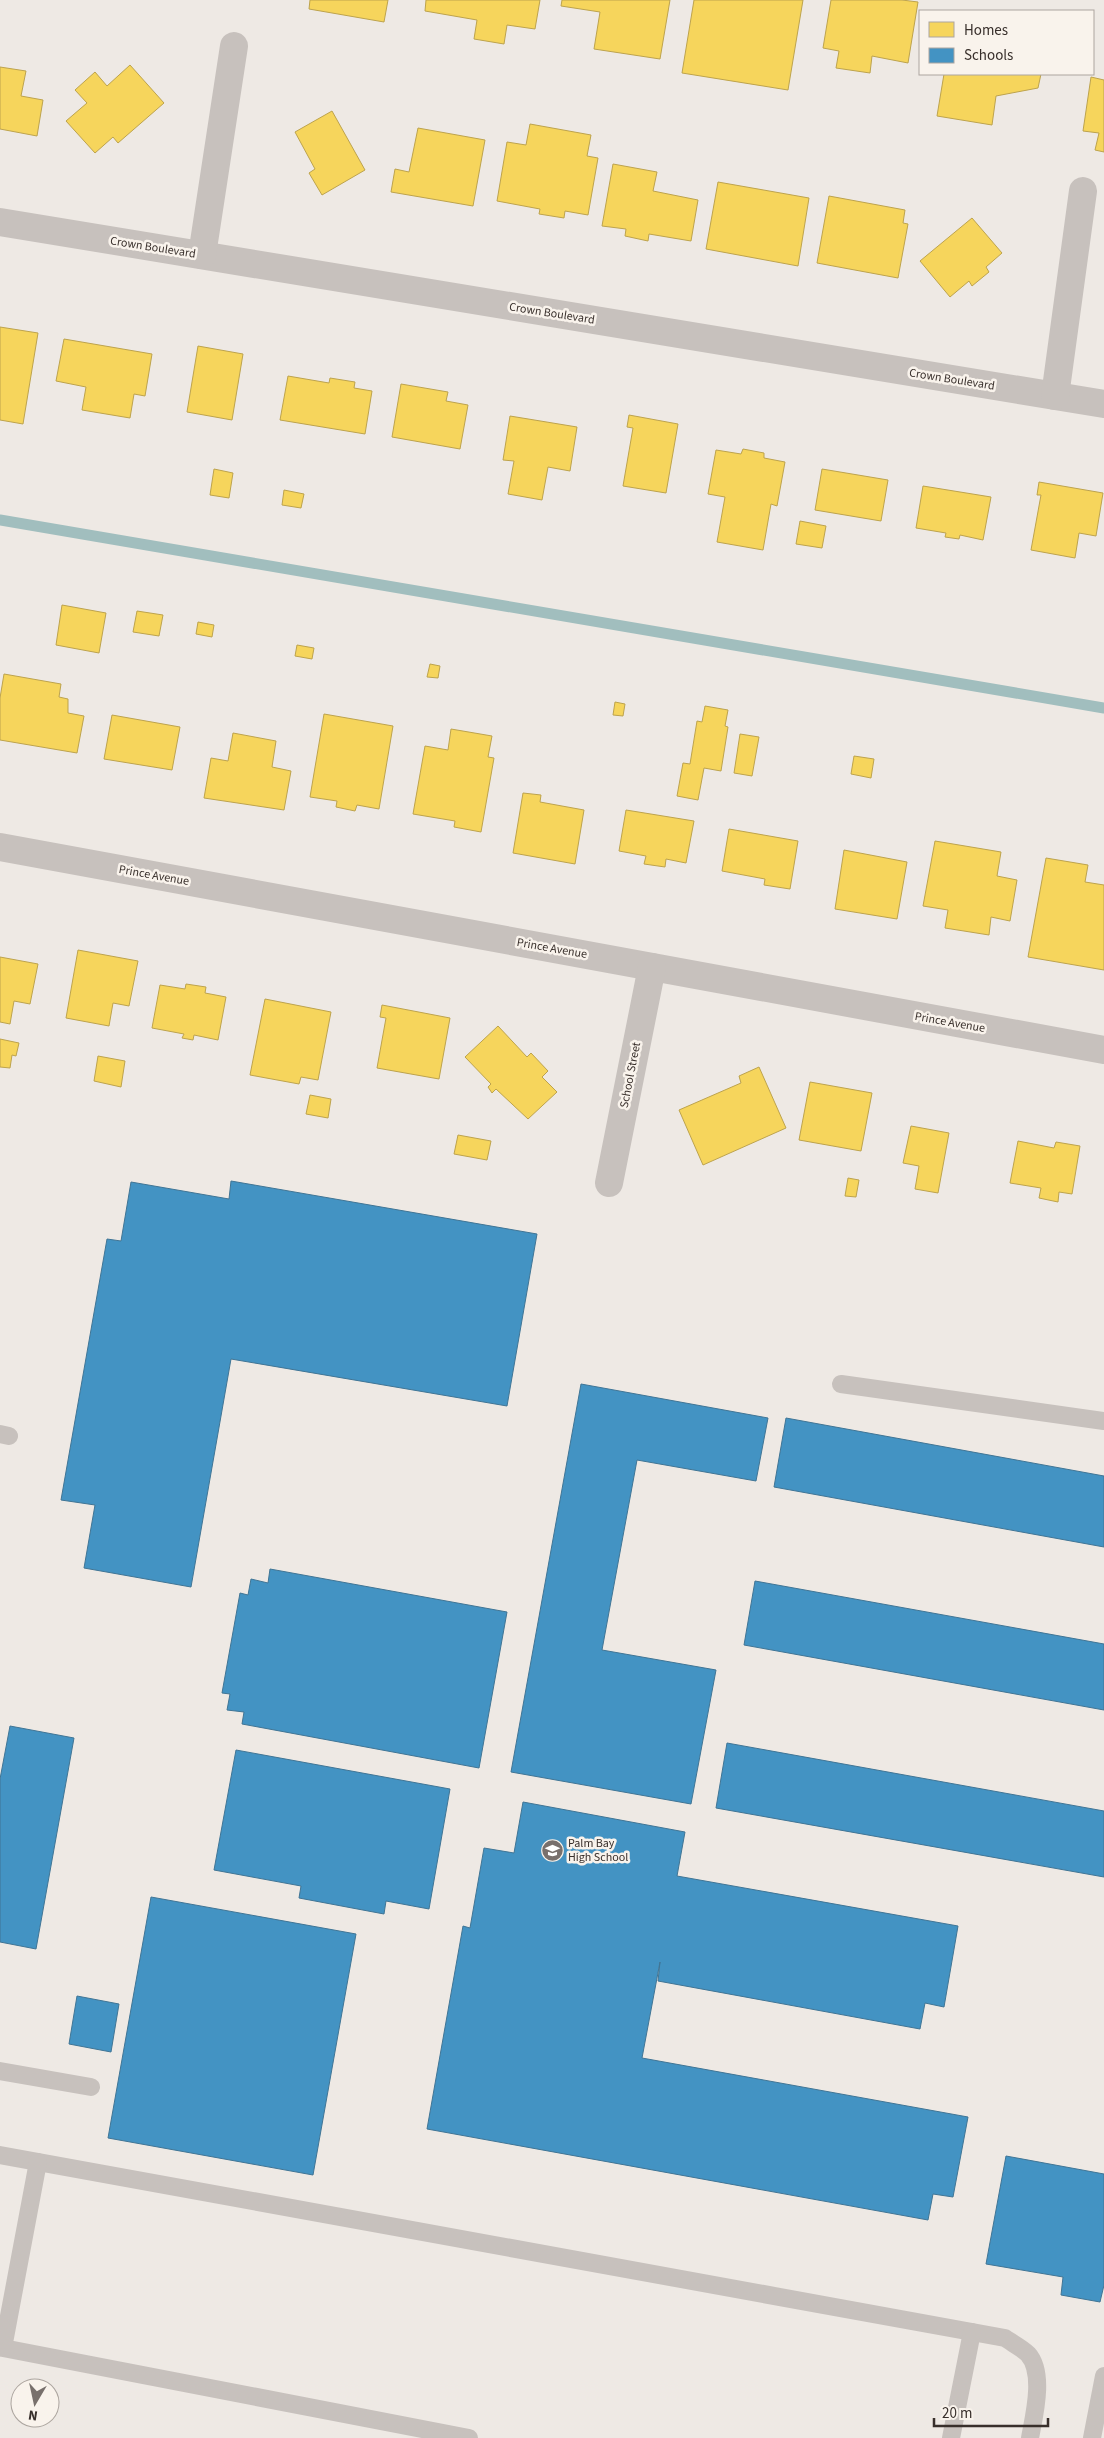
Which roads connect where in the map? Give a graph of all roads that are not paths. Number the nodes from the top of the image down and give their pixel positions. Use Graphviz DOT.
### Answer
graph roads {
  1 [pos="234,46"];
  2 [pos="1083,191"];
  3 [pos="0,222"];
  4 [pos="202,255"];
  5 [pos="1055,396"];
  6 [pos="1104,404"];
  7 [pos="0,847"];
  8 [pos="652,967"];
  9 [pos="1104,1050"];
  10 [pos="609,1183"];
  11 [pos="841,1384"];
  12 [pos="1104,1421"];
  13 [pos="0,2071"];
  14 [pos="91,2087"];
  15 [pos="0,2155"];
  16 [pos="38,2162"];
  17 [pos="972,2332"];
  18 [pos="1104,2376"];
  19 [pos="469,2438"];
  20 [pos="952,2438"];
  21 [pos="1030,2438"];
  22 [pos="1092,2438"];
  1 -- 4 [label="street"];
  2 -- 5 [label="street"];
  3 -- 4 [label="street, Crown Boulevard"];
  4 -- 5 [label="street, Crown Boulevard"];
  5 -- 6 [label="street, Crown Boulevard"];
  7 -- 8 [label="street, Prince Avenue"];
  8 -- 9 [label="street, Prince Avenue"];
  8 -- 10 [label="street, School Street"];
  11 -- 12 [label="lane"];
  13 -- 14 [label="lane"];
  15 -- 16 [label="lane"];
  16 -- 17 [label="lane"];
  16 -- 19 [label="lane"];
  17 -- 20 [label="lane"];
  17 -- 21 [label="lane"];
  18 -- 22 [label="lane"];
}
